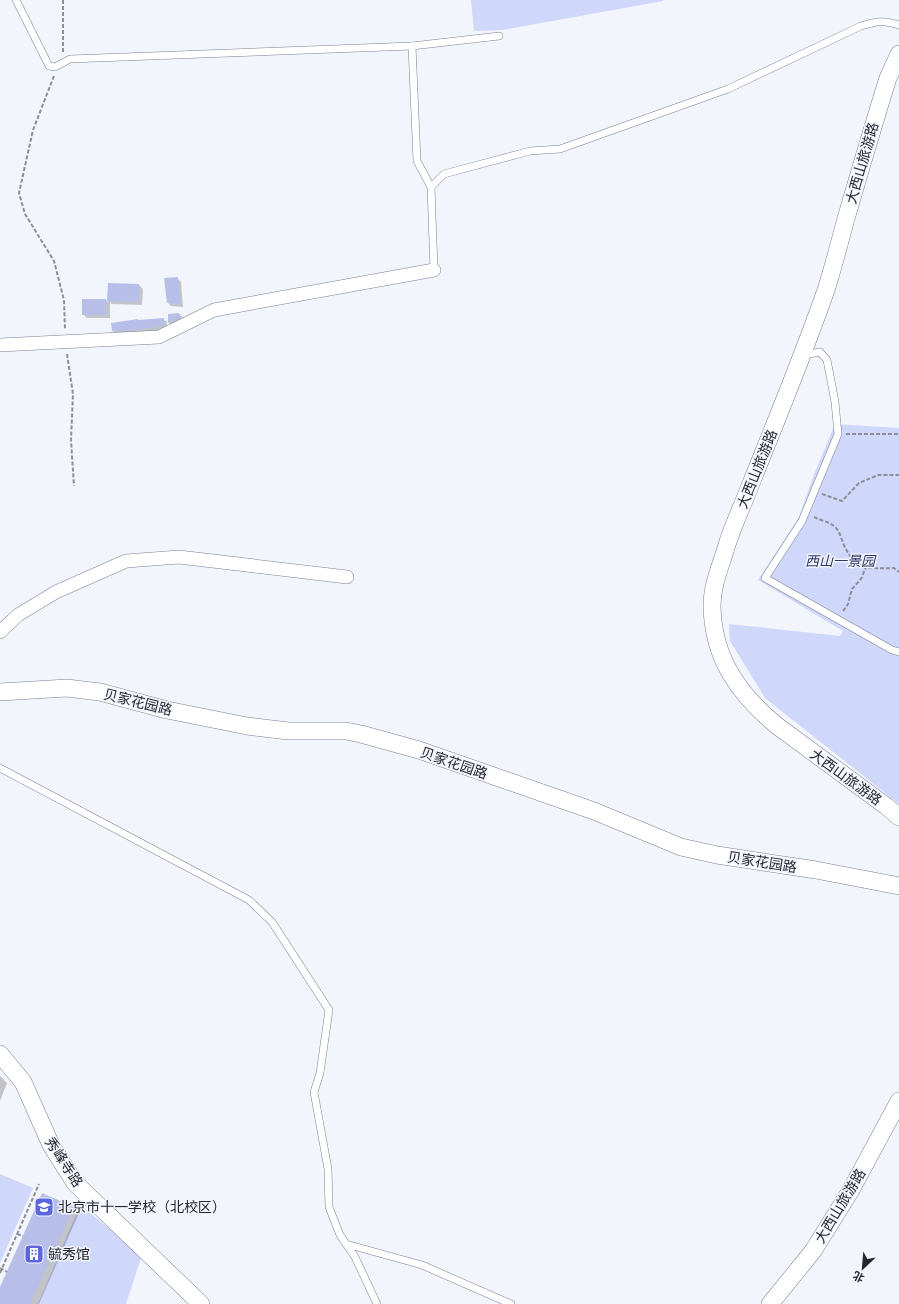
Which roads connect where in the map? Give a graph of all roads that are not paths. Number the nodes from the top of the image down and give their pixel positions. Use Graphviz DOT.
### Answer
graph roads {
  1 [pos="16,0"];
  2 [pos="899,25"];
  3 [pos="499,36"];
  4 [pos="412,46"];
  5 [pos="899,54"];
  6 [pos="431,187"];
  7 [pos="434,270"];
  8 [pos="0,345"];
  9 [pos="801,355"];
  10 [pos="347,577"];
  11 [pos="0,632"];
  12 [pos="899,652"];
  13 [pos="0,692"];
  14 [pos="0,768"];
  15 [pos="899,817"];
  16 [pos="899,886"];
  17 [pos="0,1054"];
  18 [pos="899,1101"];
  19 [pos="346,1244"];
  20 [pos="201,1304"];
  21 [pos="377,1304"];
  22 [pos="511,1304"];
  23 [pos="770,1304"];
  1 -- 4 [label="lane"];
  2 -- 6 [label="lane"];
  3 -- 4 [label="lane"];
  4 -- 6 [label="lane"];
  5 -- 9 [label="street, 大西山旅游路"];
  6 -- 7 [label="lane"];
  7 -- 8 [label="street"];
  9 -- 12 [label="lane"];
  9 -- 15 [label="street, 大西山旅游路"];
  10 -- 11 [label="street"];
  13 -- 16 [label="street, 贝家花园路"];
  14 -- 19 [label="lane"];
  17 -- 20 [label="street, 秀峰寺路"];
  18 -- 23 [label="street, 大西山旅游路"];
  19 -- 21 [label="lane"];
  19 -- 22 [label="lane"];
}
